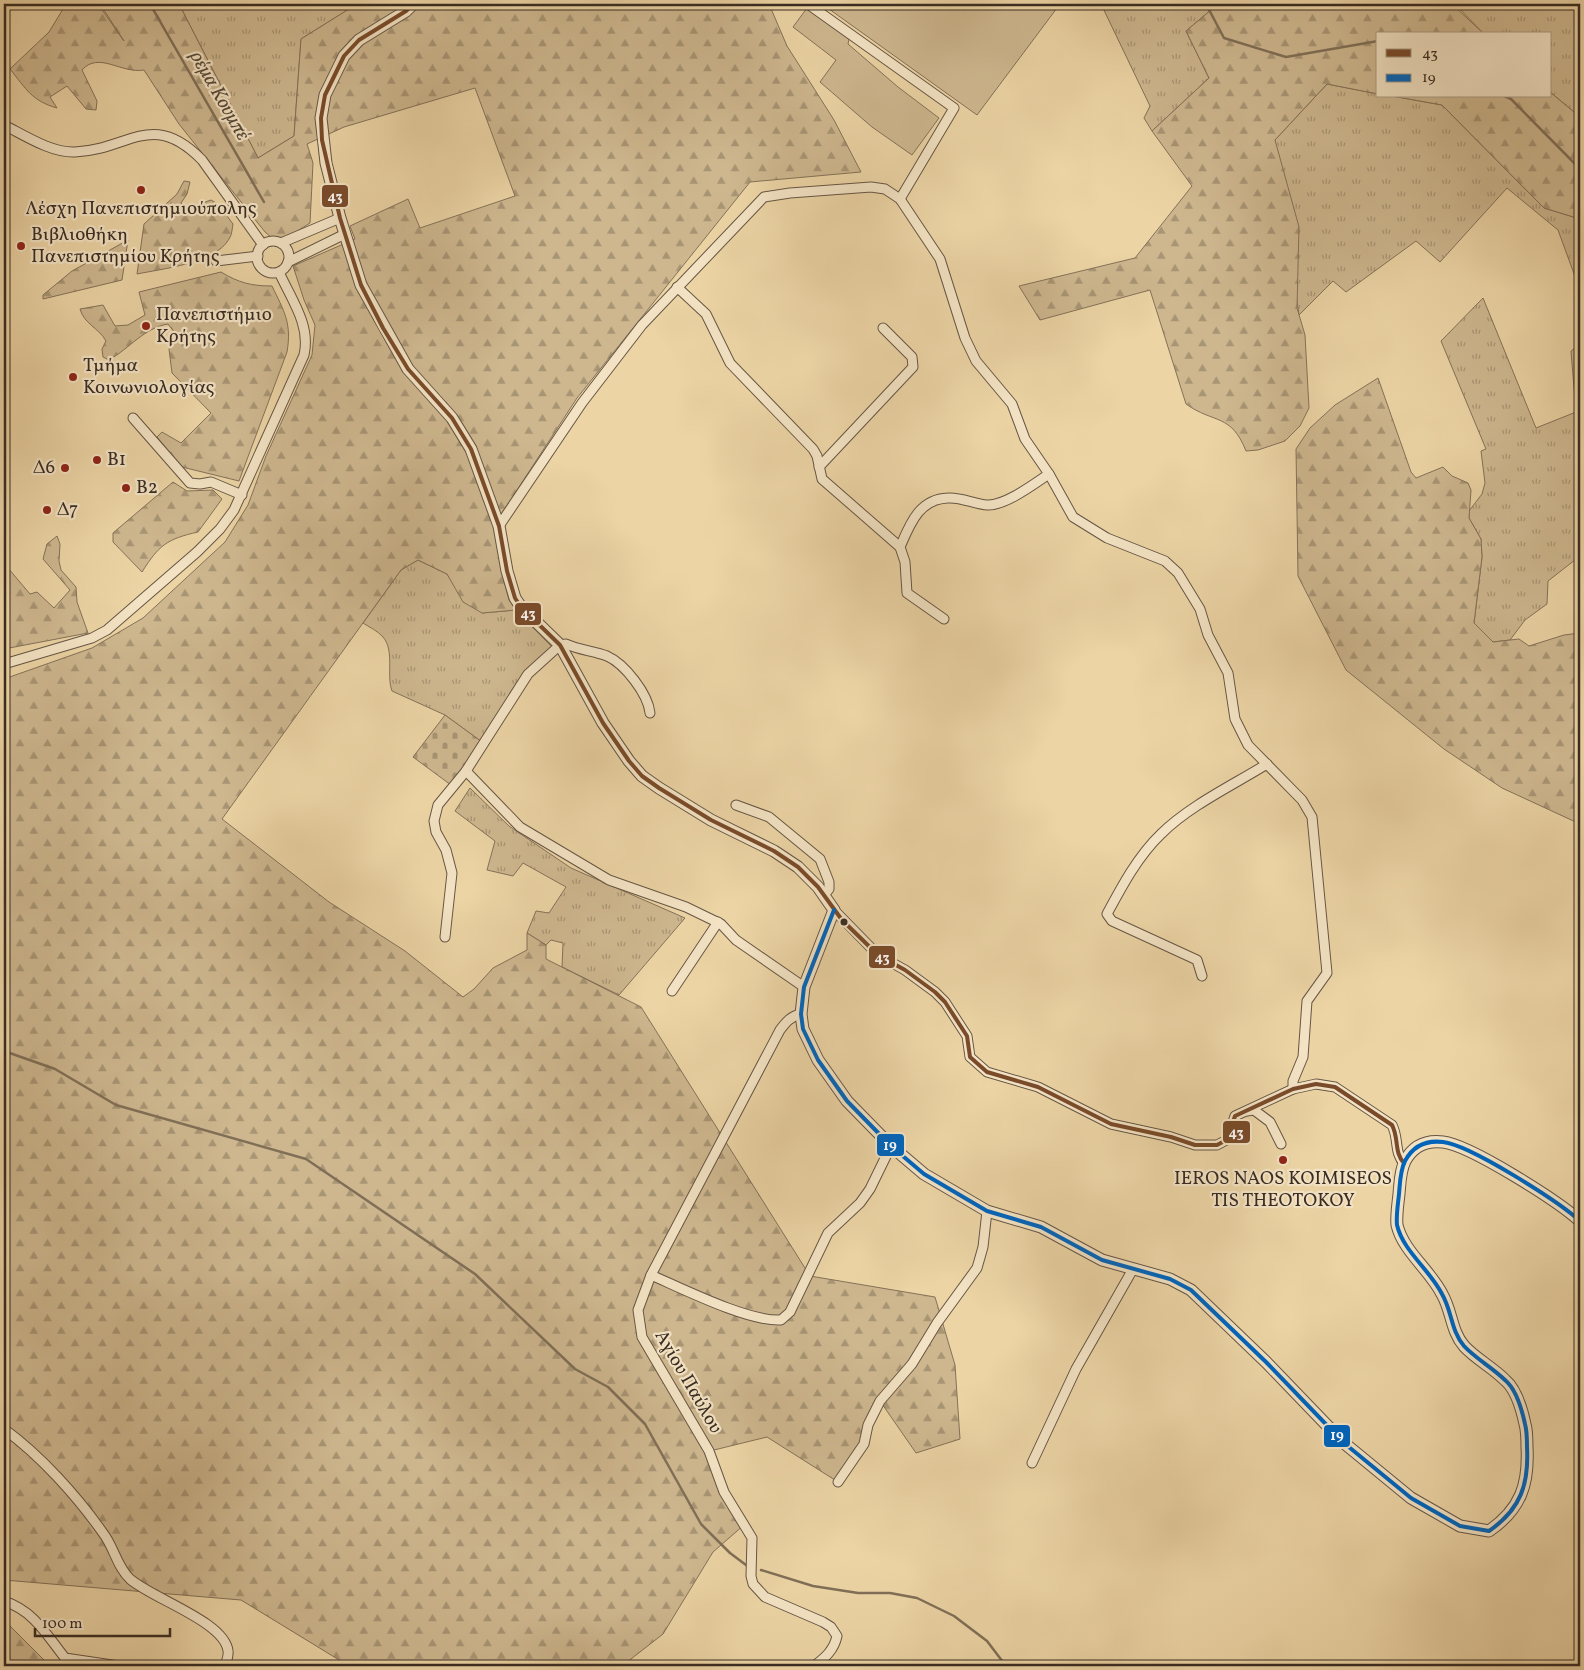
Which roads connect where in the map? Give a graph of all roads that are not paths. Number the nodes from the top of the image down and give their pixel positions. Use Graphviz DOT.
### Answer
graph roads {
  1 [pos="413,4"];
  2 [pos="808,4"];
  3 [pos="4,125"];
  4 [pos="900,199"];
  5 [pos="340,218"];
  6 [pos="345,234"];
  7 [pos="281,243"];
  8 [pos="263,245"];
  9 [pos="258,256"];
  10 [pos="216,261"];
  11 [pos="288,262"];
  12 [pos="279,272"];
  13 [pos="677,287"];
  14 [pos="884,328"];
  15 [pos="132,418"];
  16 [pos="819,468"];
  17 [pos="1049,474"];
  18 [pos="242,495"];
  19 [pos="500,526"];
  20 [pos="900,547"];
  21 [pos="944,619"];
  22 [pos="560,646"];
  23 [pos="4,664"];
  24 [pos="650,713"];
  25 [pos="1267,764"];
  26 [pos="466,771"];
  27 [pos="736,805"];
  28 [pos="824,895"];
  29 [pos="834,910"];
  30 [pos="718,922"];
  31 [pos="445,938"];
  32 [pos="1202,976"];
  33 [pos="804,987"];
  34 [pos="672,991"];
  35 [pos="801,1014"];
  36 [pos="1293,1089"];
  37 [pos="1240,1113"];
  38 [pos="1281,1144"];
  39 [pos="891,1146"];
  40 [pos="1404,1163"];
  41 [pos="987,1211"];
  42 [pos="1580,1221"];
  43 [pos="1133,1269"];
  44 [pos="651,1275"];
  45 [pos="4,1429"];
  46 [pos="1032,1463"];
  47 [pos="838,1482"];
  48 [pos="4,1601"];
  49 [pos="119,1666"];
  50 [pos="225,1666"];
  51 [pos="814,1666"];
  1 -- 5 [label="street"];
  2 -- 4 [label="street"];
  3 -- 8 [label="street"];
  4 -- 13 [label="street"];
  4 -- 17 [label="street"];
  5 -- 6 [label="street"];
  5 -- 7 [label="street"];
  6 -- 11 [label="street"];
  6 -- 19 [label="street"];
  7 -- 8 [label="street"];
  7 -- 11 [label="street"];
  8 -- 9 [label="street"];
  9 -- 10 [label="street"];
  9 -- 12 [label="street"];
  11 -- 12 [label="street"];
  12 -- 18 [label="street"];
  13 -- 16 [label="street"];
  13 -- 19 [label="street"];
  14 -- 16 [label="street"];
  15 -- 18 [label="street"];
  16 -- 20 [label="street"];
  17 -- 20 [label="street"];
  17 -- 25 [label="street"];
  18 -- 23 [label="street"];
  19 -- 22 [label="street"];
  20 -- 21 [label="street"];
  22 -- 24 [label="street"];
  22 -- 26 [label="street"];
  22 -- 28 [label="street"];
  25 -- 32 [label="street"];
  25 -- 36 [label="street"];
  26 -- 30 [label="street"];
  26 -- 31 [label="street"];
  27 -- 28 [label="street"];
  28 -- 29 [label="street"];
  29 -- 33 [label="street"];
  29 -- 37 [label="street"];
  30 -- 33 [label="street"];
  30 -- 34 [label="street"];
  33 -- 35 [label="street"];
  35 -- 39 [label="street"];
  35 -- 44 [label="street, Αγίου Παύλου"];
  36 -- 37 [label="street"];
  36 -- 40 [label="street"];
  37 -- 38 [label="street"];
  39 -- 41 [label="street"];
  39 -- 44 [label="street"];
  40 -- 42 [label="street"];
  40 -- 43 [label="street"];
  41 -- 43 [label="street"];
  41 -- 47 [label="street"];
  43 -- 46 [label="street"];
  44 -- 51 [label="street, Αγίου Παύλου"];
  45 -- 50 [label="street"];
  48 -- 49 [label="street"];
}
